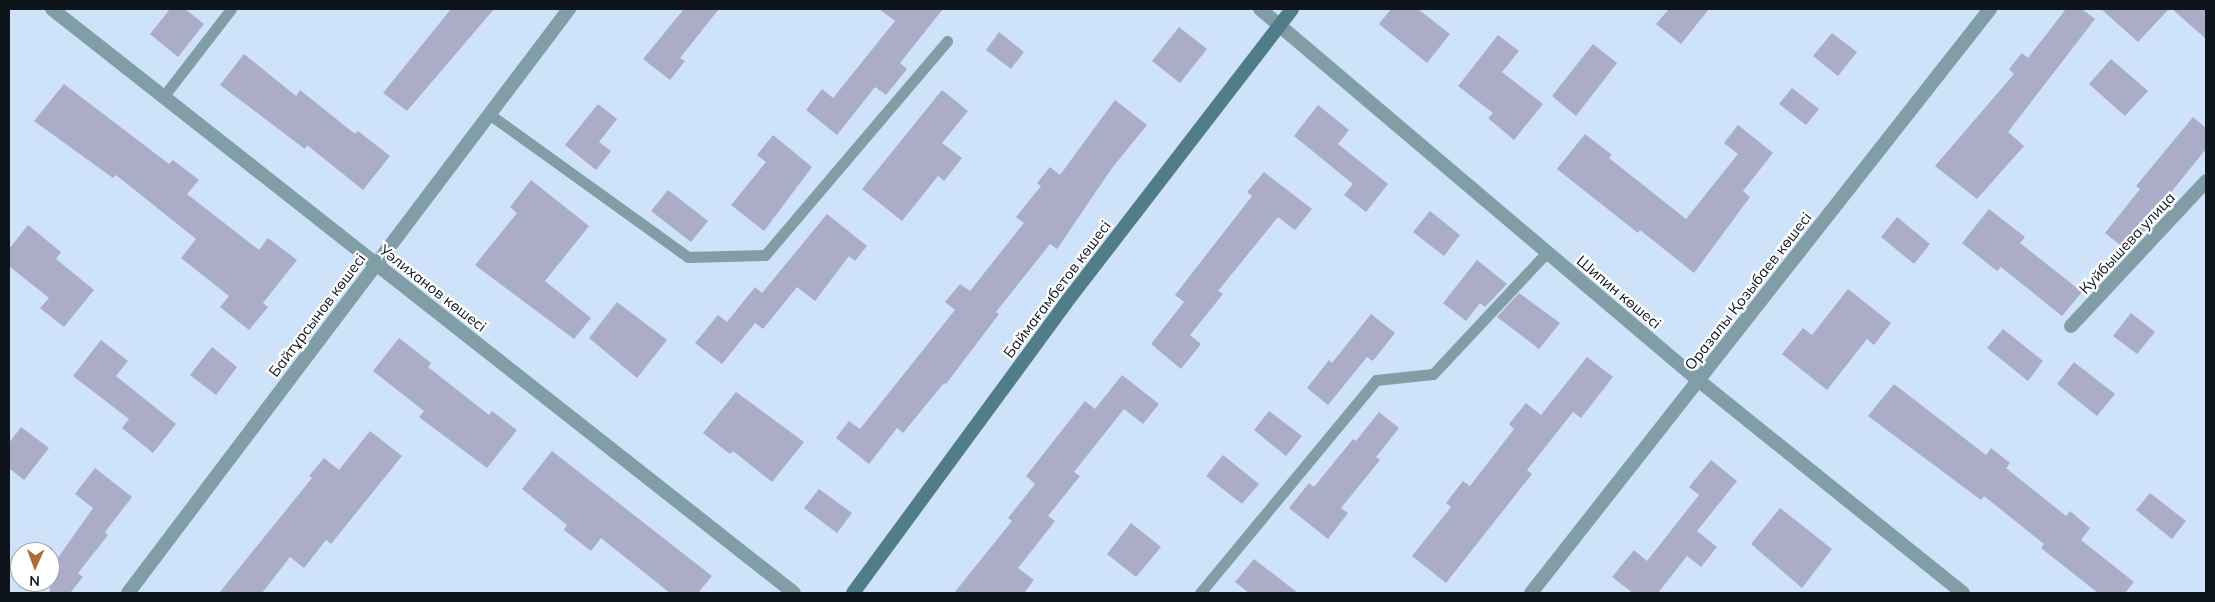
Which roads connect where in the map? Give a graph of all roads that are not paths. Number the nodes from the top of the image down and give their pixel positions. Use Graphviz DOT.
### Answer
graph roads {
  1 [pos="52,9"];
  2 [pos="231,9"];
  3 [pos="569,9"];
  4 [pos="1260,9"];
  5 [pos="1292,9"];
  6 [pos="1990,9"];
  7 [pos="1280,25"];
  8 [pos="947,41"];
  9 [pos="163,96"];
  10 [pos="489,114"];
  11 [pos="2206,182"];
  12 [pos="1547,252"];
  13 [pos="376,264"];
  14 [pos="2070,326"];
  15 [pos="1698,380"];
  16 [pos="128,593"];
  17 [pos="794,593"];
  18 [pos="853,593"];
  19 [pos="1200,593"];
  20 [pos="1531,593"];
  21 [pos="1964,593"];
  1 -- 9 [label="street, Уәлиханов көшесі"];
  2 -- 9 [label="lane"];
  3 -- 10 [label="street, Байтұрсынов көшесі"];
  4 -- 7 [label="street, Шипин көшесі"];
  5 -- 7 [label="main road, Баймағамбетов көшесі"];
  6 -- 15 [label="street, Оразалы Қозыбаев көшесі"];
  7 -- 12 [label="street, Шипин көшесі"];
  7 -- 18 [label="main road, Баймағамбетов көшесі"];
  8 -- 10 [label="lane"];
  9 -- 13 [label="street, Уәлиханов көшесі"];
  10 -- 13 [label="street, Байтұрсынов көшесі"];
  11 -- 14 [label="street, Куйбышева улица"];
  12 -- 15 [label="street, Шипин көшесі"];
  12 -- 19 [label="lane"];
  13 -- 16 [label="street, Байтұрсынов көшесі"];
  13 -- 17 [label="street, Уәлиханов көшесі"];
  15 -- 20 [label="street, Оразалы Қозыбаев көшесі"];
  15 -- 21 [label="street, Шипин көшесі"];
}
